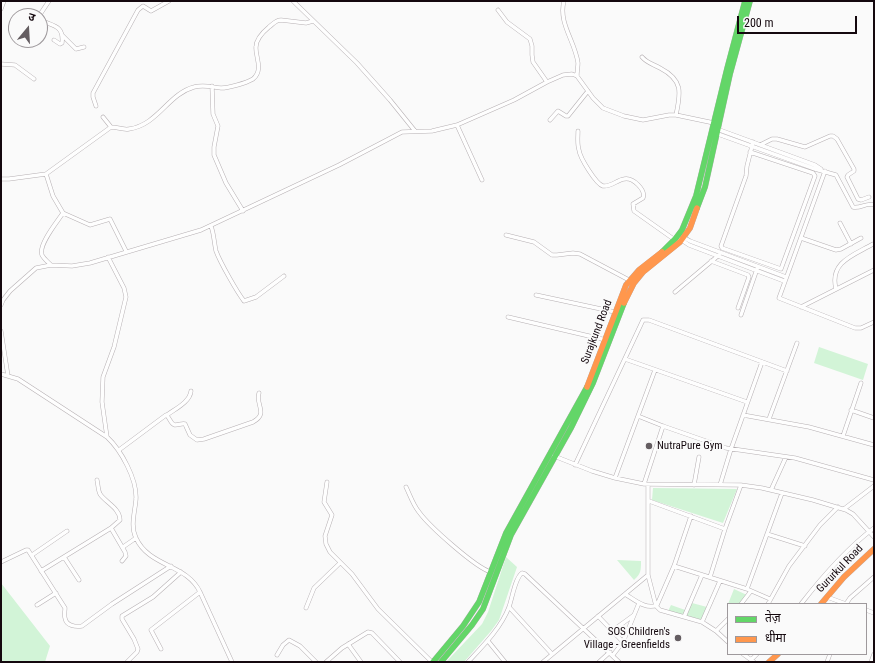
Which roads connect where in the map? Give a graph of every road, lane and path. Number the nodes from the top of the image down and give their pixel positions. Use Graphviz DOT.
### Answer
graph roads {
  1 [pos="4,1"];
  2 [pos="169,1"];
  3 [pos="293,1"];
  4 [pos="564,1"];
  5 [pos="745,1"];
  6 [pos="750,1"];
  7 [pos="1,9"];
  8 [pos="498,10"];
  9 [pos="313,21"];
  10 [pos="48,23"];
  11 [pos="62,35"];
  12 [pos="54,40"];
  13 [pos="84,47"];
  14 [pos="642,57"];
  15 [pos="1,64"];
  16 [pos="577,76"];
  17 [pos="34,79"];
  18 [pos="547,82"];
  19 [pos="212,86"];
  20 [pos="588,91"];
  21 [pos="96,106"];
  22 [pos="676,115"];
  23 [pos="103,117"];
  24 [pos="550,120"];
  25 [pos="457,125"];
  26 [pos="111,127"];
  27 [pos="715,129"];
  28 [pos="415,131"];
  29 [pos="578,131"];
  30 [pos="752,144"];
  31 [pos="760,145"];
  32 [pos="750,152"];
  33 [pos="823,171"];
  34 [pos="46,174"];
  35 [pos="1,179"];
  36 [pos="482,180"];
  37 [pos="869,197"];
  38 [pos="874,205"];
  39 [pos="243,211"];
  40 [pos="63,212"];
  41 [pos="840,223"];
  42 [pos="211,226"];
  43 [pos="506,235"];
  44 [pos="680,238"];
  45 [pos="801,238"];
  46 [pos="862,238"];
  47 [pos="851,244"];
  48 [pos="873,244"];
  49 [pos="126,251"];
  50 [pos="719,254"];
  51 [pos="108,257"];
  52 [pos="746,257"];
  53 [pos="711,261"];
  54 [pos="743,262"];
  55 [pos="50,265"];
  56 [pos="747,267"];
  57 [pos="757,269"];
  58 [pos="874,270"];
  59 [pos="745,273"];
  60 [pos="284,276"];
  61 [pos="786,277"];
  62 [pos="629,280"];
  63 [pos="784,282"];
  64 [pos="836,289"];
  65 [pos="675,292"];
  66 [pos="536,295"];
  67 [pos="1,305"];
  68 [pos="801,307"];
  69 [pos="738,308"];
  70 [pos="615,312"];
  71 [pos="741,315"];
  72 [pos="508,318"];
  73 [pos="874,322"];
  74 [pos="1,330"];
  75 [pos="607,341"];
  76 [pos="797,343"];
  77 [pos="626,359"];
  78 [pos="762,362"];
  79 [pos="655,370"];
  80 [pos="787,371"];
  81 [pos="1,374"];
  82 [pos="8,376"];
  83 [pos="861,383"];
  84 [pos="191,391"];
  85 [pos="259,393"];
  86 [pos="747,402"];
  87 [pos="852,410"];
  88 [pos="167,415"];
  89 [pos="743,415"];
  90 [pos="638,416"];
  91 [pos="874,418"];
  92 [pos="769,419"];
  93 [pos="663,426"];
  94 [pos="843,436"];
  95 [pos="106,437"];
  96 [pos="874,445"];
  97 [pos="731,449"];
  98 [pos="119,450"];
  99 [pos="553,455"];
  100 [pos="699,457"];
  101 [pos="786,457"];
  102 [pos="575,465"];
  103 [pos="615,478"];
  104 [pos="97,480"];
  105 [pos="874,480"];
  106 [pos="327,482"];
  107 [pos="646,484"];
  108 [pos="694,485"];
  109 [pos="720,485"];
  110 [pos="741,485"];
  111 [pos="874,486"];
  112 [pos="406,487"];
  113 [pos="771,490"];
  114 [pos="782,493"];
  115 [pos="649,501"];
  116 [pos="838,507"];
  117 [pos="844,509"];
  118 [pos="691,516"];
  119 [pos="111,528"];
  120 [pos="874,528"];
  121 [pos="725,529"];
  122 [pos="67,531"];
  123 [pos="869,531"];
  124 [pos="767,534"];
  125 [pos="874,537"];
  126 [pos="136,538"];
  127 [pos="804,546"];
  128 [pos="123,547"];
  129 [pos="874,549"];
  130 [pos="32,555"];
  131 [pos="64,557"];
  132 [pos="1,562"];
  133 [pos="122,562"];
  134 [pos="340,563"];
  135 [pos="171,566"];
  136 [pos="674,566"];
  137 [pos="41,571"];
  138 [pos="181,572"];
  139 [pos="491,572"];
  140 [pos="648,575"];
  141 [pos="702,575"];
  142 [pos="710,577"];
  143 [pos="874,577"];
  144 [pos="79,580"];
  145 [pos="720,581"];
  146 [pos="747,589"];
  147 [pos="751,591"];
  148 [pos="200,592"];
  149 [pos="56,593"];
  150 [pos="625,594"];
  151 [pos="826,596"];
  152 [pos="770,599"];
  153 [pos="639,603"];
  154 [pos="742,603"];
  155 [pos="768,603"];
  156 [pos="802,603"];
  157 [pos="822,603"];
  158 [pos="844,603"];
  159 [pos="847,603"];
  160 [pos="37,605"];
  161 [pos="656,606"];
  162 [pos="509,607"];
  163 [pos="306,608"];
  164 [pos="634,615"];
  165 [pos="598,616"];
  166 [pos="684,617"];
  167 [pos="727,620"];
  168 [pos="702,622"];
  169 [pos="583,628"];
  170 [pos="612,631"];
  171 [pos="716,631"];
  172 [pos="488,641"];
  173 [pos="727,641"];
  174 [pos="623,642"];
  175 [pos="348,644"];
  176 [pos="161,649"];
  177 [pos="552,654"];
  178 [pos="611,654"];
  179 [pos="874,654"];
  180 [pos="277,655"];
  181 [pos="127,662"];
  182 [pos="232,662"];
  183 [pos="316,662"];
  184 [pos="326,662"];
  185 [pos="361,662"];
  186 [pos="400,662"];
  187 [pos="433,662"];
  188 [pos="441,662"];
  189 [pos="468,662"];
  190 [pos="505,662"];
  191 [pos="543,662"];
  192 [pos="599,662"];
  193 [pos="618,662"];
  194 [pos="871,662"];
  1 -- 7 [label="street"];
  2 -- 21 [label="street"];
  3 -- 9 [label="street"];
  4 -- 16 [label="street"];
  5 -- 27 [label="main road, Surajkund Road"];
  6 -- 27 [label="main road, Surajkund Road"];
  8 -- 18 [label="street"];
  9 -- 19 [label="street"];
  9 -- 28 [label="street"];
  10 -- 11 [label="street"];
  11 -- 12 [label="street"];
  11 -- 13 [label="street"];
  14 -- 22 [label="street"];
  15 -- 17 [label="street"];
  16 -- 18 [label="street"];
  16 -- 20 [label="street"];
  18 -- 25 [label="street"];
  19 -- 26 [label="street"];
  19 -- 39 [label="street"];
  20 -- 22 [label="street"];
  20 -- 24 [label="street"];
  22 -- 27 [label="street"];
  23 -- 26 [label="street"];
  25 -- 28 [label="street"];
  25 -- 36 [label="street"];
  26 -- 34 [label="street"];
  27 -- 30 [label="street"];
  27 -- 44 [label="main road, Surajkund Road"];
  28 -- 39 [label="street"];
  29 -- 44 [label="street"];
  30 -- 31 [label="street"];
  30 -- 32 [label="street"];
  30 -- 33 [label="street"];
  31 -- 33 [label="street"];
  31 -- 37 [label="street"];
  32 -- 52 [label="street"];
  32 -- 52 [label="street"];
  33 -- 38 [label="street"];
  33 -- 45 [label="street"];
  34 -- 35 [label="street"];
  34 -- 40 [label="street"];
  39 -- 42 [label="street"];
  40 -- 49 [label="street"];
  40 -- 55 [label="street"];
  41 -- 47 [label="street"];
  42 -- 49 [label="street"];
  42 -- 60 [label="street"];
  43 -- 62 [label="street"];
  44 -- 50 [label="street"];
  44 -- 62 [label="main road, Surajkund Road"];
  44 -- 75 [label="main road, Surajkund Road"];
  45 -- 47 [label="street"];
  45 -- 61 [label="street"];
  46 -- 47 [label="street"];
  48 -- 64 [label="street"];
  49 -- 51 [label="street"];
  50 -- 53 [label="street"];
  50 -- 54 [label="street"];
  50 -- 56 [label="street"];
  51 -- 55 [label="street"];
  51 -- 95 [label="street"];
  52 -- 54 [label="street"];
  53 -- 59 [label="street"];
  53 -- 65 [label="street"];
  54 -- 57 [label="street"];
  55 -- 67 [label="street"];
  56 -- 57 [label="street"];
  56 -- 59 [label="street"];
  57 -- 61 [label="street"];
  57 -- 63 [label="street"];
  57 -- 71 [label="street"];
  58 -- 64 [label="street"];
  59 -- 69 [label="street"];
  61 -- 63 [label="street"];
  62 -- 70 [label="main road, Surajkund Road"];
  63 -- 68 [label="street"];
  64 -- 68 [label="street"];
  66 -- 70 [label="street"];
  68 -- 73 [label="street"];
  70 -- 75 [label="main road, Surajkund Road"];
  72 -- 75 [label="street"];
  74 -- 82 [label="street"];
  75 -- 99 [label="main road, Surajkund Road"];
  76 -- 80 [label="street"];
  77 -- 78 [label="street"];
  77 -- 79 [label="street"];
  77 -- 102 [label="street"];
  78 -- 80 [label="street"];
  78 -- 86 [label="street"];
  79 -- 86 [label="street"];
  79 -- 90 [label="street"];
  80 -- 92 [label="street"];
  81 -- 82 [label="street"];
  82 -- 95 [label="street"];
  83 -- 87 [label="street"];
  84 -- 88 [label="street"];
  85 -- 88 [label="street"];
  86 -- 89 [label="street"];
  87 -- 91 [label="street"];
  87 -- 94 [label="street"];
  88 -- 98 [label="street"];
  89 -- 92 [label="street"];
  89 -- 97 [label="street"];
  90 -- 93 [label="street"];
  90 -- 103 [label="street"];
  92 -- 94 [label="street"];
  93 -- 97 [label="street"];
  93 -- 107 [label="street"];
  94 -- 96 [label="street"];
  95 -- 98 [label="street"];
  97 -- 101 [label="street"];
  97 -- 109 [label="street"];
  98 -- 126 [label="street"];
  99 -- 102 [label="street"];
  99 -- 139 [label="main road, Surajkund Road"];
  99 -- 188 [label="main road, Surajkund Road"];
  100 -- 108 [label="street"];
  101 -- 105 [label="street"];
  101 -- 113 [label="street"];
  102 -- 103 [label="street"];
  103 -- 107 [label="street"];
  104 -- 119 [label="street"];
  106 -- 134 [label="street"];
  107 -- 108 [label="street"];
  107 -- 115 [label="street"];
  108 -- 109 [label="street"];
  109 -- 110 [label="street"];
  110 -- 113 [label="street"];
  110 -- 121 [label="street"];
  111 -- 117 [label="street"];
  112 -- 139 [label="street"];
  113 -- 114 [label="street"];
  114 -- 116 [label="street"];
  114 -- 124 [label="street"];
  115 -- 118 [label="street"];
  115 -- 140 [label="street"];
  116 -- 117 [label="street"];
  116 -- 127 [label="street"];
  117 -- 123 [label="street"];
  118 -- 121 [label="street"];
  118 -- 136 [label="street"];
  119 -- 128 [label="street"];
  119 -- 131 [label="street"];
  120 -- 123 [label="street"];
  121 -- 142 [label="street"];
  122 -- 130 [label="street"];
  123 -- 125 [label="street"];
  123 -- 156 [label="street"];
  124 -- 127 [label="street"];
  124 -- 146 [label="street"];
  126 -- 128 [label="street"];
  126 -- 135 [label="street"];
  127 -- 152 [label="street"];
  128 -- 133 [label="street"];
  129 -- 151 [label="main road, Gururkul Road"];
  130 -- 132 [label="street"];
  130 -- 137 [label="street"];
  131 -- 137 [label="street"];
  131 -- 144 [label="street"];
  134 -- 163 [label="street"];
  134 -- 187 [label="street"];
  135 -- 138 [label="street"];
  135 -- 149 [label="street"];
  136 -- 141 [label="street"];
  136 -- 161 [label="street"];
  137 -- 149 [label="street"];
  138 -- 148 [label="street"];
  138 -- 181 [label="street"];
  139 -- 187 [label="main road, Surajkund Road"];
  140 -- 150 [label="street"];
  140 -- 161 [label="street"];
  141 -- 142 [label="street"];
  141 -- 166 [label="street"];
  142 -- 145 [label="street"];
  143 -- 159 [label="street"];
  145 -- 146 [label="street"];
  145 -- 168 [label="street"];
  146 -- 147 [label="street"];
  147 -- 152 [label="street"];
  147 -- 154 [label="street"];
  148 -- 176 [label="street"];
  148 -- 182 [label="street"];
  149 -- 160 [label="street"];
  150 -- 153 [label="street"];
  150 -- 165 [label="street"];
  151 -- 157 [label="main road, Gururkul Road"];
  151 -- 158 [label="street"];
  152 -- 155 [label="street"];
  153 -- 161 [label="street"];
  153 -- 164 [label="street"];
  161 -- 166 [label="street"];
  162 -- 169 [label="street"];
  162 -- 172 [label="street"];
  162 -- 177 [label="street"];
  164 -- 170 [label="street"];
  164 -- 174 [label="street"];
  165 -- 169 [label="street"];
  165 -- 170 [label="street"];
  166 -- 168 [label="street"];
  167 -- 171 [label="street"];
  168 -- 171 [label="street"];
  169 -- 177 [label="street"];
  169 -- 178 [label="street"];
  170 -- 174 [label="street"];
  171 -- 173 [label="street"];
  172 -- 189 [label="street"];
  172 -- 190 [label="street"];
  174 -- 178 [label="street"];
  175 -- 184 [label="street"];
  175 -- 185 [label="street"];
  175 -- 186 [label="street"];
  177 -- 191 [label="street"];
  178 -- 192 [label="street"];
  178 -- 193 [label="street"];
  179 -- 194 [label="street"];
  180 -- 183 [label="street"];
}
